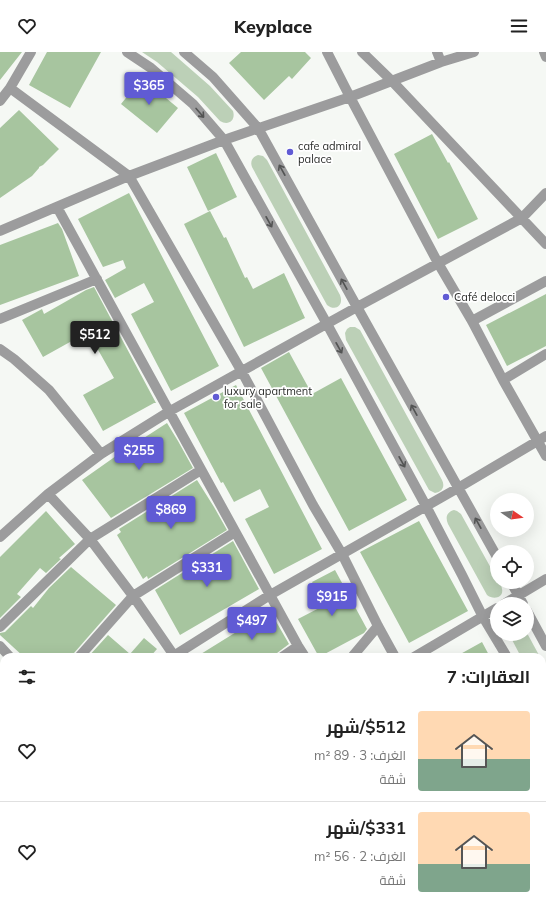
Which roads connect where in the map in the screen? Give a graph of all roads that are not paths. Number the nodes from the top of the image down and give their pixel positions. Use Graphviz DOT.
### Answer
graph roads {
  1 [pos="31,52"];
  2 [pos="127,52"];
  3 [pos="184,52"];
  4 [pos="327,52"];
  5 [pos="362,52"];
  6 [pos="437,52"];
  7 [pos="474,52"];
  8 [pos="544,52"];
  9 [pos="546,57"];
  10 [pos="441,62"];
  11 [pos="392,81"];
  12 [pos="10,88"];
  13 [pos="350,97"];
  14 [pos="0,101"];
  15 [pos="258,128"];
  16 [pos="224,140"];
  17 [pos="129,176"];
  18 [pos="546,193"];
  19 [pos="57,207"];
  20 [pos="522,218"];
  21 [pos="0,231"];
  22 [pos="546,244"];
  23 [pos="438,263"];
  24 [pos="97,279"];
  25 [pos="546,281"];
  26 [pos="357,307"];
  27 [pos="0,319"];
  28 [pos="472,321"];
  29 [pos="327,324"];
  30 [pos="0,349"];
  31 [pos="546,354"];
  32 [pos="242,372"];
  33 [pos="503,380"];
  34 [pos="170,411"];
  35 [pos="542,439"];
  36 [pos="101,454"];
  37 [pos="546,456"];
  38 [pos="201,470"];
  39 [pos="458,488"];
  40 [pos="48,494"];
  41 [pos="426,506"];
  42 [pos="235,532"];
  43 [pos="0,537"];
  44 [pos="90,539"];
  45 [pos="490,545"];
  46 [pos="342,554"];
  47 [pos="546,578"];
  48 [pos="270,595"];
  49 [pos="133,596"];
  50 [pos="524,597"];
  51 [pos="490,613"];
  52 [pos="484,617"];
  53 [pos="534,624"];
  54 [pos="378,626"];
  55 [pos="0,627"];
  56 [pos="298,646"];
  57 [pos="546,646"];
  58 [pos="83,653"];
  59 [pos="172,653"];
  60 [pos="179,653"];
  61 [pos="288,653"];
  62 [pos="302,653"];
  63 [pos="355,653"];
  64 [pos="393,653"];
  65 [pos="421,653"];
  66 [pos="505,653"];
  1 -- 12 [label="street"];
  2 -- 16 [label="street, one-way"];
  3 -- 15 [label="street"];
  4 -- 13 [label="street"];
  5 -- 11 [label="street"];
  6 -- 10 [label="street"];
  7 -- 10 [label="street"];
  8 -- 9 [label="street"];
  10 -- 11 [label="street"];
  11 -- 13 [label="street"];
  11 -- 20 [label="street"];
  12 -- 14 [label="street"];
  12 -- 17 [label="street"];
  13 -- 15 [label="street"];
  13 -- 23 [label="street"];
  15 -- 16 [label="street"];
  26 -- 15 [label="street, one-way"];
  16 -- 17 [label="street"];
  16 -- 29 [label="street, one-way"];
  17 -- 19 [label="street"];
  17 -- 32 [label="street"];
  18 -- 20 [label="street"];
  19 -- 21 [label="street"];
  19 -- 24 [label="street"];
  20 -- 22 [label="street"];
  20 -- 23 [label="street"];
  23 -- 26 [label="street"];
  23 -- 28 [label="street"];
  24 -- 27 [label="street"];
  24 -- 34 [label="street"];
  25 -- 28 [label="street"];
  26 -- 29 [label="street"];
  39 -- 26 [label="street, one-way"];
  28 -- 33 [label="street"];
  29 -- 32 [label="street"];
  29 -- 41 [label="street, one-way"];
  30 -- 36 [label="street"];
  31 -- 33 [label="street"];
  32 -- 34 [label="street"];
  32 -- 46 [label="street"];
  33 -- 35 [label="street"];
  34 -- 36 [label="street"];
  34 -- 38 [label="street"];
  35 -- 37 [label="street"];
  35 -- 39 [label="street"];
  36 -- 40 [label="street"];
  38 -- 42 [label="street"];
  38 -- 44 [label="street"];
  39 -- 41 [label="street"];
  45 -- 39 [label="street, one-way"];
  40 -- 43 [label="street"];
  40 -- 44 [label="street"];
  41 -- 46 [label="street"];
  41 -- 52 [label="street"];
  42 -- 48 [label="street"];
  42 -- 49 [label="street"];
  44 -- 49 [label="street"];
  44 -- 55 [label="street"];
  46 -- 48 [label="street"];
  46 -- 54 [label="street"];
  47 -- 50 [label="street"];
  48 -- 56 [label="street"];
  48 -- 60 [label="street"];
  49 -- 58 [label="street"];
  49 -- 59 [label="street"];
  51 -- 52 [label="street"];
  52 -- 65 [label="street"];
  52 -- 66 [label="street"];
  53 -- 57 [label="street"];
  54 -- 63 [label="street"];
  54 -- 64 [label="street"];
  56 -- 61 [label="street"];
  56 -- 62 [label="street"];
}
